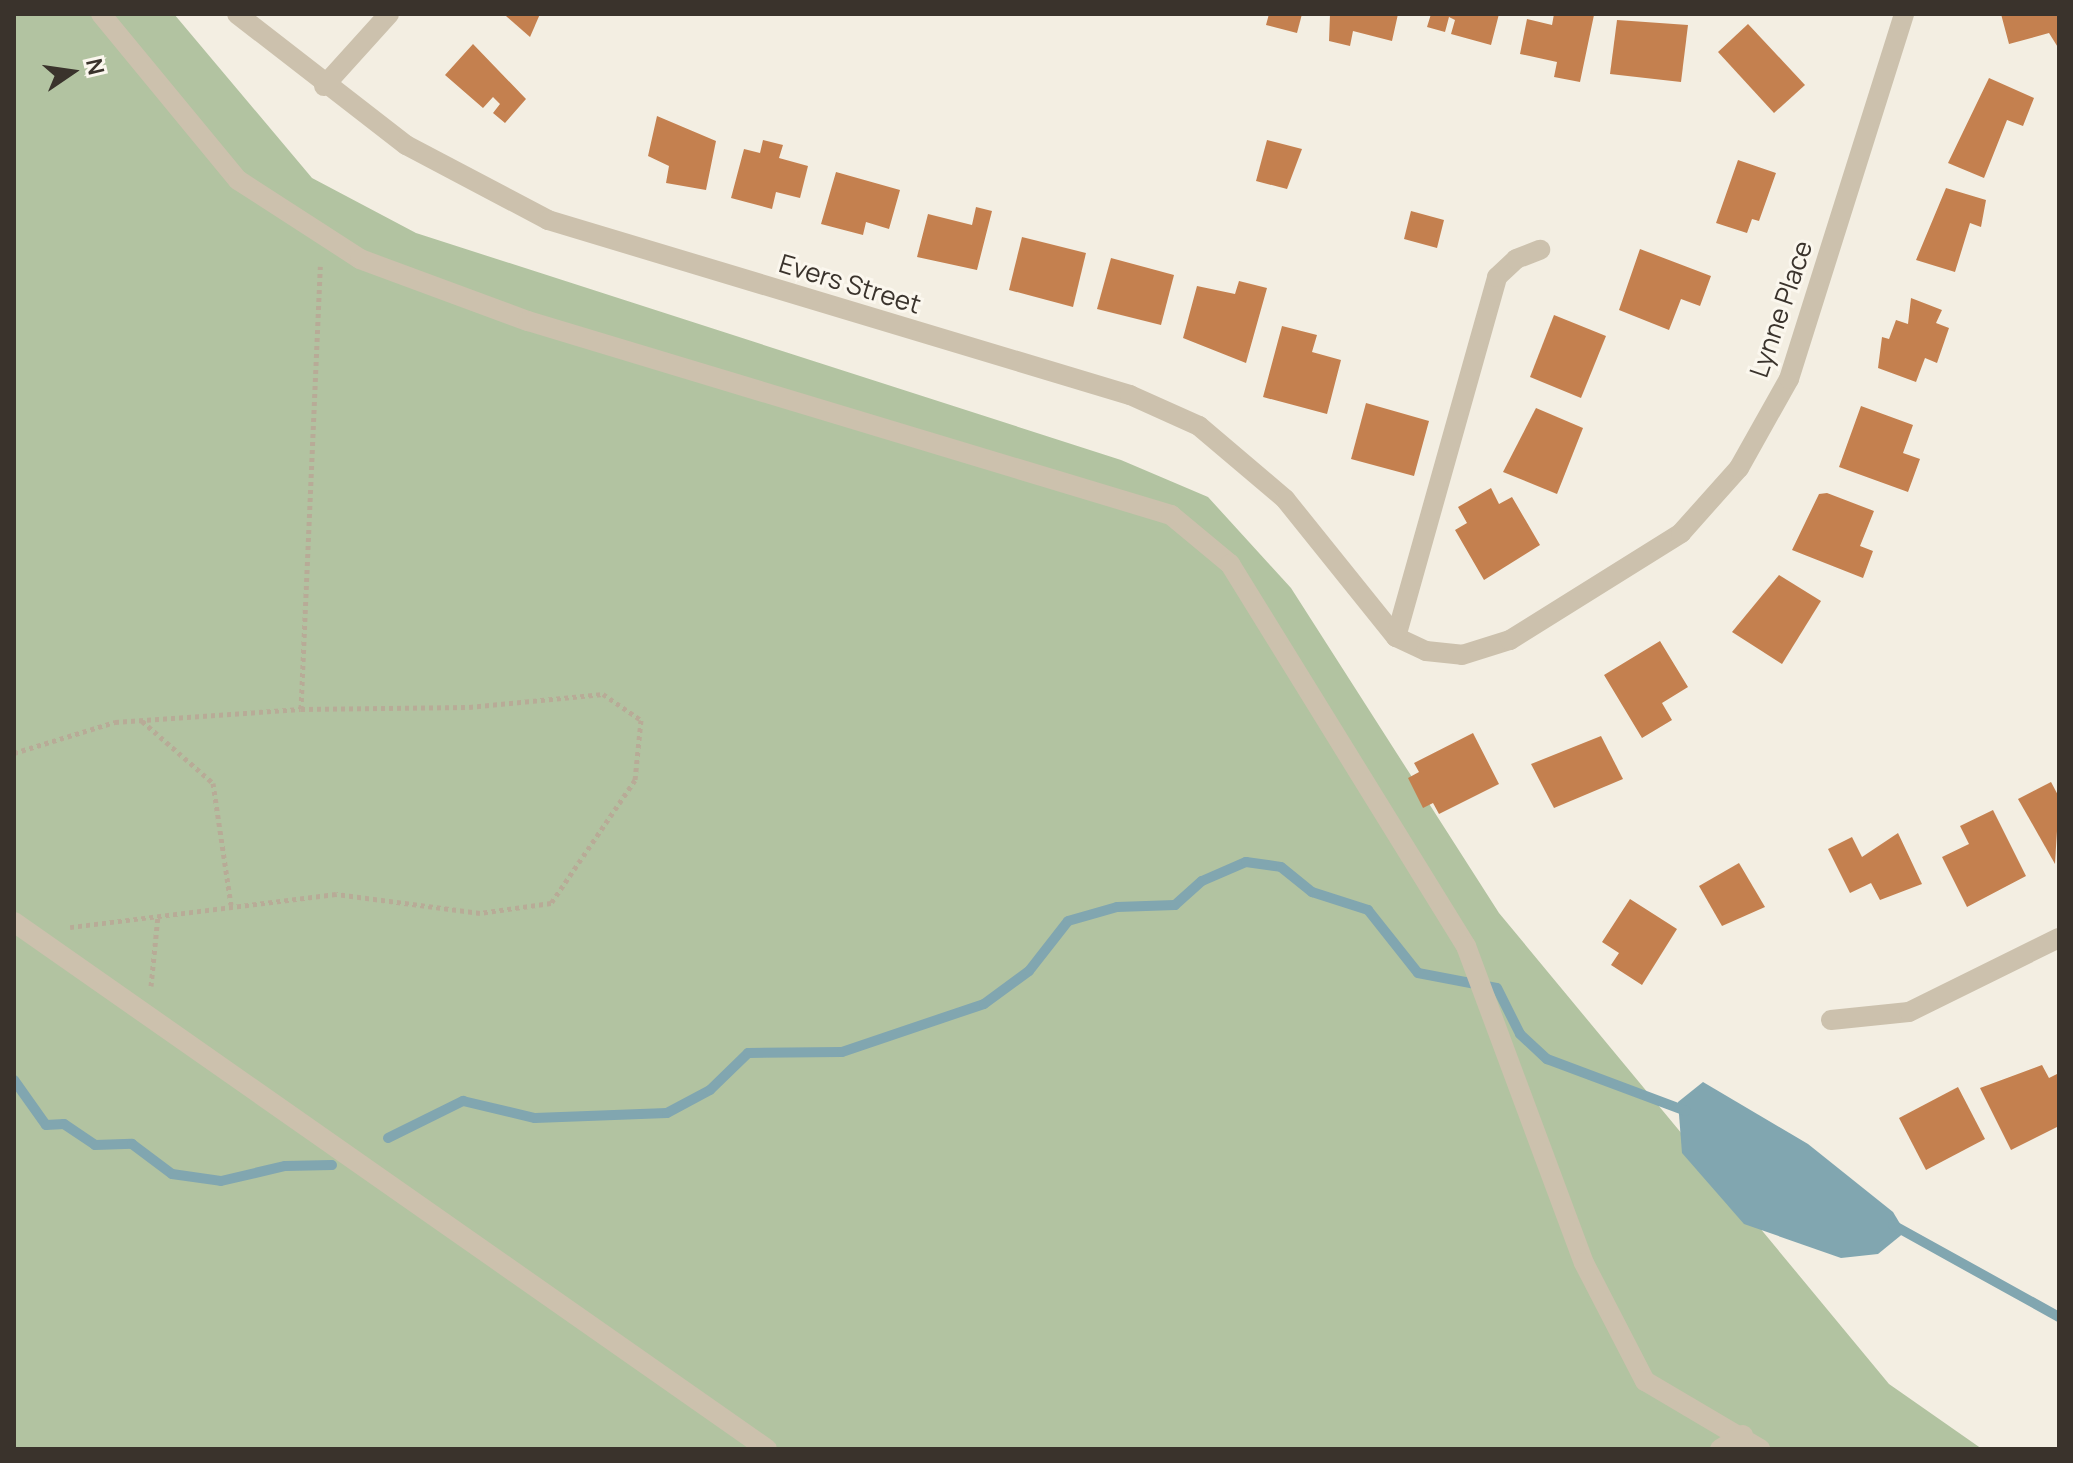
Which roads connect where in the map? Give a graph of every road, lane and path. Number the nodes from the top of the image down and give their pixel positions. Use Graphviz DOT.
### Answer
graph roads {
  1 [pos="101,14"];
  2 [pos="237,14"];
  3 [pos="389,14"];
  4 [pos="1904,14"];
  5 [pos="324,86"];
  6 [pos="322,237"];
  7 [pos="1540,250"];
  8 [pos="1403,641"];
  9 [pos="301,709"];
  10 [pos="142,721"];
  11 [pos="14,753"];
  12 [pos="231,905"];
  13 [pos="158,916"];
  14 [pos="14,922"];
  15 [pos="2059,938"];
  16 [pos="42,942"];
  17 [pos="143,1014"];
  18 [pos="1831,1020"];
  19 [pos="1743,1435"];
  20 [pos="767,1449"];
  21 [pos="1720,1449"];
  22 [pos="1760,1449"];
  1 -- 6 [label="street"];
  2 -- 5 [label="street, Evers Street"];
  3 -- 5 [label="street"];
  4 -- 8 [label="street, Lynne Place"];
  5 -- 8 [label="street, Evers Street"];
  6 -- 9 [label="path"];
  6 -- 19 [label="street"];
  7 -- 8 [label="street"];
  9 -- 10 [label="path"];
  9 -- 12 [label="path"];
  10 -- 11 [label="path"];
  10 -- 12 [label="path"];
  12 -- 13 [label="path"];
  13 -- 16 [label="path"];
  13 -- 17 [label="path"];
  14 -- 16 [label="street"];
  15 -- 18 [label="street"];
  16 -- 17 [label="street"];
  17 -- 20 [label="street"];
  19 -- 21 [label="street"];
  19 -- 22 [label="street"];
}
